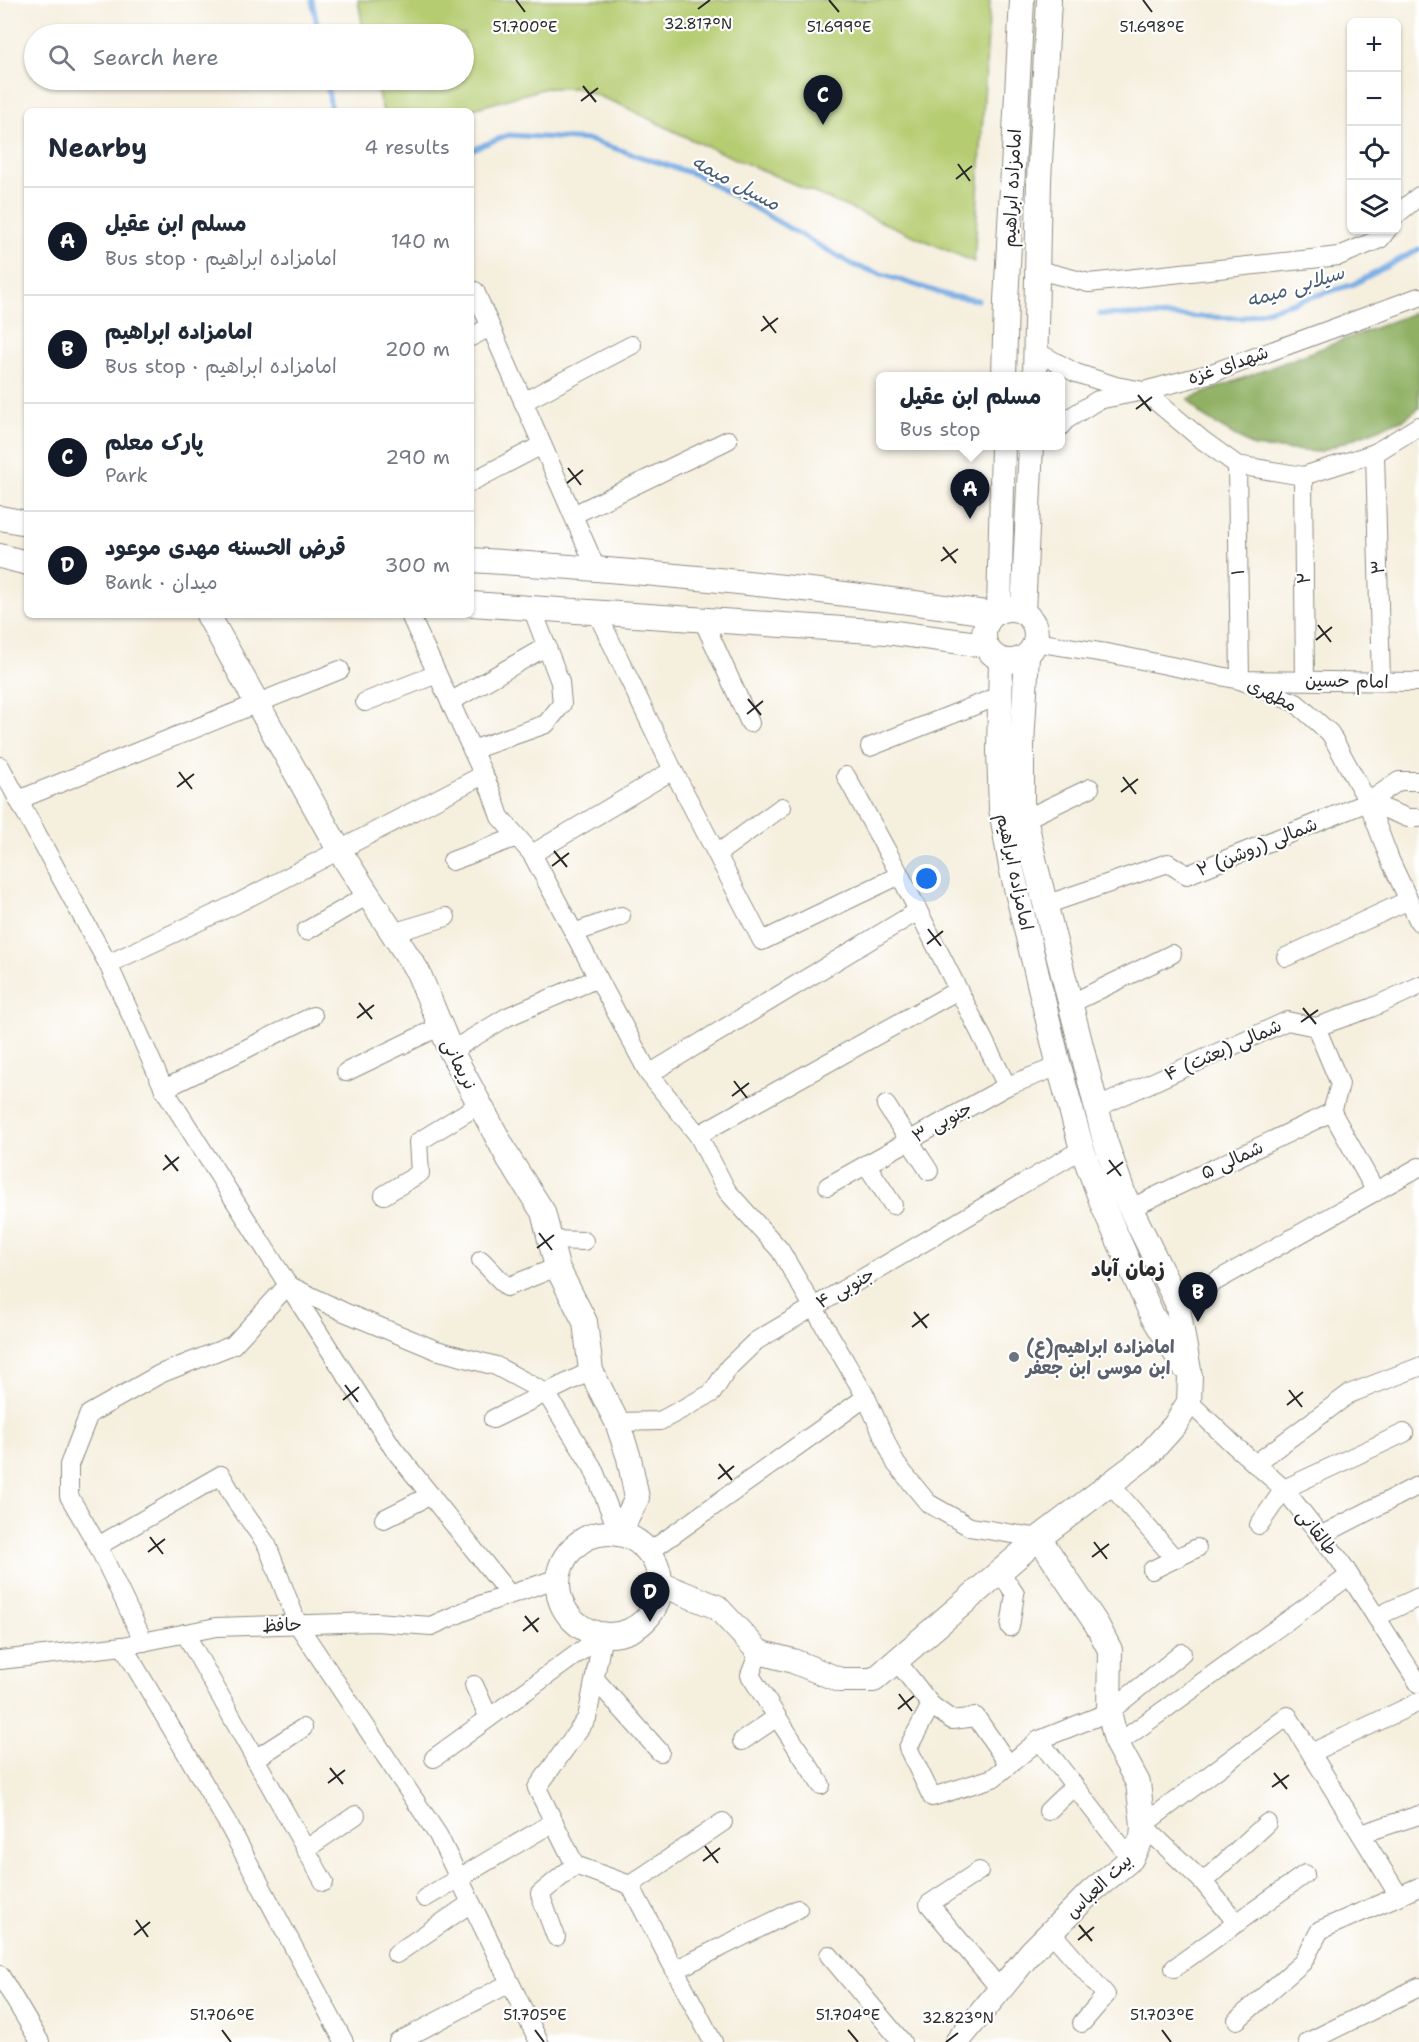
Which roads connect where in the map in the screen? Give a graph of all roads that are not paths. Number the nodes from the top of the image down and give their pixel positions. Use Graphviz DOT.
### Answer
graph roads {
  1 [pos="1022,0"];
  2 [pos="1049,0"];
  3 [pos="1419,196"];
  4 [pos="1401,211"];
  5 [pos="1384,234"];
  6 [pos="1038,270"];
  7 [pos="475,291"];
  8 [pos="1419,297"];
  9 [pos="490,327"];
  10 [pos="474,336"];
  11 [pos="632,345"];
  12 [pos="1036,352"];
  13 [pos="1004,372"];
  14 [pos="1035,372"];
  15 [pos="1144,391"];
  16 [pos="524,402"];
  17 [pos="1065,421"];
  18 [pos="1419,426"];
  19 [pos="728,440"];
  20 [pos="542,445"];
  21 [pos="1003,450"];
  22 [pos="1375,453"];
  23 [pos="1030,456"];
  24 [pos="1237,465"];
  25 [pos="1303,476"];
  26 [pos="474,480"];
  27 [pos="573,515"];
  28 [pos="0,518"];
  29 [pos="24,522"];
  30 [pos="0,556"];
  31 [pos="474,560"];
  32 [pos="24,562"];
  33 [pos="596,568"];
  34 [pos="890,598"];
  35 [pos="474,604"];
  36 [pos="532,608"];
  37 [pos="1005,612"];
  38 [pos="597,613"];
  39 [pos="210,618"];
  40 [pos="411,618"];
  41 [pos="703,620"];
  42 [pos="887,632"];
  43 [pos="547,646"];
  44 [pos="1031,649"];
  45 [pos="993,653"];
  46 [pos="340,670"];
  47 [pos="437,674"];
  48 [pos="1240,680"];
  49 [pos="1305,680"];
  50 [pos="1381,681"];
  51 [pos="1419,682"];
  52 [pos="999,696"];
  53 [pos="365,702"];
  54 [pos="450,702"];
  55 [pos="257,703"];
  56 [pos="750,723"];
  57 [pos="870,747"];
  58 [pos="471,750"];
  59 [pos="0,766"];
  60 [pos="673,770"];
  61 [pos="483,775"];
  62 [pos="846,776"];
  63 [pos="1419,782"];
  64 [pos="1090,788"];
  65 [pos="18,800"];
  66 [pos="1368,802"];
  67 [pos="782,807"];
  68 [pos="1419,818"];
  69 [pos="1025,819"];
  70 [pos="517,837"];
  71 [pos="339,850"];
  72 [pos="532,854"];
  73 [pos="717,854"];
  74 [pos="452,861"];
  75 [pos="900,875"];
  76 [pos="368,895"];
  77 [pos="1409,900"];
  78 [pos="1045,905"];
  79 [pos="918,911"];
  80 [pos="446,916"];
  81 [pos="621,916"];
  82 [pos="1419,922"];
  83 [pos="306,931"];
  84 [pos="392,933"];
  85 [pos="574,933"];
  86 [pos="1172,954"];
  87 [pos="1286,957"];
  88 [pos="108,964"];
  89 [pos="598,978"];
  90 [pos="1419,986"];
  91 [pos="958,990"];
  92 [pos="1070,1004"];
  93 [pos="313,1016"];
  94 [pos="441,1026"];
  95 [pos="1316,1027"];
  96 [pos="451,1051"];
  97 [pos="1059,1066"];
  98 [pos="346,1072"];
  99 [pos="649,1074"];
  100 [pos="1006,1086"];
  101 [pos="164,1089"];
  102 [pos="480,1104"];
  103 [pos="886,1105"];
  104 [pos="1096,1108"];
  105 [pos="1332,1113"];
  106 [pos="698,1135"];
  107 [pos="909,1141"];
  108 [pos="1082,1149"];
  109 [pos="866,1164"];
  110 [pos="1419,1167"];
  111 [pos="929,1171"];
  112 [pos="828,1186"];
  113 [pos="1376,1192"];
  114 [pos="384,1195"];
  115 [pos="893,1205"];
  116 [pos="1131,1209"];
  117 [pos="550,1240"];
  118 [pos="584,1241"];
  119 [pos="481,1260"];
  120 [pos="557,1268"];
  121 [pos="288,1285"];
  122 [pos="1177,1303"];
  123 [pos="813,1307"];
  124 [pos="1419,1367"];
  125 [pos="591,1371"];
  126 [pos="1190,1376"];
  127 [pos="546,1393"];
  128 [pos="866,1397"];
  129 [pos="1189,1402"];
  130 [pos="493,1419"];
  131 [pos="617,1422"];
  132 [pos="1404,1433"];
  133 [pos="1255,1464"];
  134 [pos="1110,1484"];
  135 [pos="1419,1485"];
  136 [pos="1284,1490"];
  137 [pos="430,1495"];
  138 [pos="384,1519"];
  139 [pos="1258,1525"];
  140 [pos="619,1534"];
  141 [pos="1320,1536"];
  142 [pos="1039,1538"];
  143 [pos="98,1546"];
  144 [pos="1197,1548"];
  145 [pos="649,1552"];
  146 [pos="1174,1560"];
  147 [pos="1152,1570"];
  148 [pos="1000,1572"];
  149 [pos="1349,1576"];
  150 [pos="558,1578"];
  151 [pos="660,1584"];
  152 [pos="509,1594"];
  153 [pos="1419,1597"];
  154 [pos="1376,1617"];
  155 [pos="298,1624"];
  156 [pos="1010,1627"];
  157 [pos="185,1633"];
  158 [pos="603,1635"];
  159 [pos="144,1642"];
  160 [pos="123,1646"];
  161 [pos="759,1652"];
  162 [pos="1182,1653"];
  163 [pos="0,1659"];
  164 [pos="896,1660"];
  165 [pos="595,1679"];
  166 [pos="1419,1684"];
  167 [pos="474,1685"];
  168 [pos="1419,1702"];
  169 [pos="932,1705"];
  170 [pos="1109,1712"];
  171 [pos="777,1717"];
  172 [pos="489,1718"];
  173 [pos="303,1728"];
  174 [pos="1039,1740"];
  175 [pos="742,1741"];
  176 [pos="1118,1744"];
  177 [pos="660,1752"];
  178 [pos="1311,1753"];
  179 [pos="434,1758"];
  180 [pos="255,1759"];
  181 [pos="1009,1765"];
  182 [pos="821,1785"];
  183 [pos="1074,1786"];
  184 [pos="1047,1811"];
  185 [pos="356,1815"];
  186 [pos="1419,1815"];
  187 [pos="554,1822"];
  188 [pos="723,1822"];
  189 [pos="1267,1822"];
  190 [pos="1143,1825"];
  191 [pos="1360,1834"];
  192 [pos="306,1849"];
  193 [pos="1131,1859"];
  194 [pos="575,1865"];
  195 [pos="979,1871"];
  196 [pos="1305,1875"];
  197 [pos="459,1879"];
  198 [pos="324,1882"];
  199 [pos="1203,1882"];
  200 [pos="630,1885"];
  201 [pos="1419,1887"];
  202 [pos="1399,1896"];
  203 [pos="425,1898"];
  204 [pos="471,1903"];
  205 [pos="798,1909"];
  206 [pos="1237,1923"];
  207 [pos="1051,1932"];
  208 [pos="556,1937"];
  209 [pos="396,1954"];
  210 [pos="829,1955"];
  211 [pos="1174,1968"];
  212 [pos="675,1970"];
  213 [pos="0,1975"];
  214 [pos="510,1983"];
  215 [pos="1419,1987"];
  216 [pos="1000,1989"];
  217 [pos="1238,2020"];
  218 [pos="1082,2023"];
  219 [pos="40,2042"];
  220 [pos="344,2042"];
  221 [pos="398,2042"];
  222 [pos="539,2042"];
  223 [pos="713,2042"];
  224 [pos="903,2042"];
  225 [pos="957,2042"];
  226 [pos="1308,2042"];
  1 -- 13 [label="street, امامزاده ابراهیم"];
  2 -- 6 [label="street, امامزاده ابراهیم"];
  3 -- 4 [label="street"];
  5 -- 6 [label="street"];
  6 -- 12 [label="street, امامزاده ابراهیم"];
  7 -- 9 [label="street"];
  8 -- 15 [label="street, شهدای غزه"];
  9 -- 10 [label="street"];
  9 -- 16 [label="street"];
  11 -- 16 [label="street"];
  12 -- 14 [label="street, امامزاده ابراهیم"];
  12 -- 15 [label="street, شهدای غزه"];
  15 -- 17 [label="street"];
  15 -- 24 [label="street"];
  16 -- 20 [label="street"];
  18 -- 22 [label="street"];
  19 -- 27 [label="street"];
  20 -- 26 [label="street"];
  20 -- 27 [label="street"];
  21 -- 37 [label="street"];
  22 -- 25 [label="street"];
  22 -- 50 [label="street, ۳"];
  23 -- 37 [label="street"];
  24 -- 25 [label="street"];
  24 -- 48 [label="street, ۱"];
  25 -- 49 [label="street, ۲"];
  27 -- 33 [label="street"];
  28 -- 29 [label="street"];
  30 -- 32 [label="street"];
  31 -- 33 [label="street"];
  33 -- 34 [label="street"];
  34 -- 37 [label="street"];
  34 -- 42 [label="street"];
  35 -- 36 [label="street"];
  36 -- 38 [label="street"];
  36 -- 43 [label="street"];
  37 -- 44 [label="street"];
  37 -- 45 [label="street"];
  38 -- 41 [label="street"];
  38 -- 60 [label="street"];
  39 -- 55 [label="street, نریمانی"];
  40 -- 47 [label="street"];
  41 -- 42 [label="street"];
  41 -- 56 [label="street"];
  42 -- 45 [label="street"];
  43 -- 54 [label="street"];
  43 -- 58 [label="street"];
  44 -- 45 [label="street"];
  44 -- 48 [label="street, مطهری"];
  44 -- 69 [label="street, امامزاده ابراهیم"];
  45 -- 52 [label="street, امامزاده ابراهیم"];
  46 -- 55 [label="street"];
  47 -- 53 [label="street"];
  47 -- 54 [label="street"];
  48 -- 49 [label="street, امام حسین"];
  48 -- 66 [label="street, مطهری"];
  49 -- 50 [label="street, امام حسین"];
  50 -- 51 [label="street, امام حسین"];
  52 -- 57 [label="street"];
  52 -- 97 [label="street, امامزاده ابراهیم"];
  54 -- 58 [label="street"];
  55 -- 65 [label="street"];
  55 -- 71 [label="street, نریمانی"];
  58 -- 61 [label="street"];
  59 -- 65 [label="street"];
  60 -- 72 [label="street"];
  60 -- 73 [label="street"];
  61 -- 70 [label="street"];
  61 -- 71 [label="street"];
  62 -- 75 [label="street"];
  63 -- 66 [label="street"];
  64 -- 69 [label="street"];
  65 -- 88 [label="street"];
  66 -- 68 [label="street"];
  66 -- 77 [label="street, مطهری"];
  66 -- 78 [label="street, ۲ شمالی (روشن)"];
  67 -- 73 [label="street"];
  69 -- 78 [label="street, امامزاده ابراهیم"];
  70 -- 72 [label="street"];
  70 -- 74 [label="street"];
  71 -- 76 [label="street, نریمانی"];
  71 -- 88 [label="street"];
  72 -- 85 [label="street"];
  73 -- 75 [label="street"];
  75 -- 79 [label="street"];
  76 -- 83 [label="street"];
  76 -- 84 [label="street, نریمانی"];
  77 -- 82 [label="street, مطهری"];
  77 -- 87 [label="street"];
  78 -- 92 [label="street, امامزاده ابراهیم"];
  79 -- 91 [label="street"];
  79 -- 99 [label="street"];
  80 -- 84 [label="street"];
  81 -- 85 [label="street"];
  84 -- 94 [label="street, نریمانی"];
  85 -- 89 [label="street"];
  86 -- 92 [label="street"];
  88 -- 101 [label="street"];
  89 -- 96 [label="street"];
  89 -- 99 [label="street"];
  90 -- 95 [label="street"];
  91 -- 100 [label="street"];
  91 -- 106 [label="street"];
  92 -- 104 [label="street, امامزاده ابراهیم"];
  93 -- 101 [label="street"];
  94 -- 96 [label="street, نریمانی"];
  94 -- 98 [label="street"];
  95 -- 104 [label="street, ۴ شمالی (بعثت)"];
  95 -- 105 [label="street"];
  96 -- 102 [label="street, نریمانی"];
  97 -- 100 [label="street, ۳ جنوبی"];
  97 -- 108 [label="street, امامزاده ابراهیم"];
  99 -- 106 [label="street"];
  100 -- 107 [label="street, ۳ جنوبی"];
  101 -- 121 [label="street"];
  102 -- 114 [label="street"];
  102 -- 117 [label="street, نریمانی"];
  103 -- 107 [label="street"];
  104 -- 116 [label="street, امامزاده ابراهیم"];
  105 -- 113 [label="street"];
  105 -- 116 [label="street, ۵ شمالی"];
  106 -- 123 [label="street"];
  107 -- 109 [label="street, ۳ جنوبی"];
  107 -- 111 [label="street"];
  108 -- 123 [label="street, ۴ جنوبی"];
  108 -- 126 [label="street, امامزاده ابراهیم"];
  109 -- 112 [label="street, ۳ جنوبی"];
  109 -- 115 [label="street"];
  110 -- 113 [label="street"];
  113 -- 122 [label="street"];
  116 -- 122 [label="street, امامزاده ابراهیم"];
  117 -- 118 [label="street"];
  117 -- 120 [label="street, نریمانی"];
  119 -- 120 [label="street"];
  120 -- 125 [label="street, نریمانی"];
  121 -- 127 [label="street"];
  121 -- 137 [label="street"];
  121 -- 143 [label="street"];
  122 -- 126 [label="street, امامزاده ابراهیم"];
  123 -- 128 [label="street"];
  123 -- 131 [label="street, ۴ جنوبی"];
  124 -- 133 [label="street"];
  125 -- 127 [label="street"];
  125 -- 131 [label="street, نریمانی"];
  126 -- 129 [label="street, امامزاده ابراهیم"];
  127 -- 130 [label="street"];
  127 -- 140 [label="street"];
  128 -- 142 [label="street"];
  128 -- 145 [label="street"];
  129 -- 133 [label="street, طالقانی"];
  129 -- 134 [label="street"];
  131 -- 140 [label="street, نریمانی"];
  132 -- 136 [label="street"];
  133 -- 136 [label="street, طالقانی"];
  134 -- 142 [label="street"];
  134 -- 146 [label="street"];
  135 -- 141 [label="street"];
  136 -- 139 [label="street"];
  136 -- 141 [label="street, طالقانی"];
  137 -- 138 [label="street"];
  137 -- 152 [label="street"];
  140 -- 145 [label="street"];
  140 -- 150 [label="street"];
  141 -- 149 [label="street, طالقانی"];
  142 -- 148 [label="street"];
  142 -- 170 [label="street, بیت العباس"];
  143 -- 155 [label="street"];
  143 -- 159 [label="street"];
  144 -- 146 [label="street"];
  145 -- 151 [label="street"];
  146 -- 147 [label="street"];
  148 -- 156 [label="street"];
  148 -- 164 [label="street"];
  149 -- 154 [label="street, طالقانی"];
  149 -- 176 [label="street"];
  150 -- 152 [label="street, حافظ"];
  150 -- 158 [label="street"];
  151 -- 158 [label="street"];
  151 -- 161 [label="street"];
  152 -- 155 [label="street, حافظ"];
  153 -- 154 [label="street"];
  154 -- 166 [label="street, طالقانی"];
  155 -- 157 [label="street, حافظ"];
  155 -- 197 [label="street"];
  157 -- 159 [label="street, حافظ"];
  157 -- 180 [label="street"];
  158 -- 165 [label="street"];
  158 -- 172 [label="street"];
  159 -- 160 [label="street, حافظ"];
  160 -- 163 [label="street, حافظ"];
  160 -- 220 [label="street"];
  161 -- 164 [label="street"];
  161 -- 171 [label="street"];
  162 -- 170 [label="street"];
  164 -- 169 [label="street"];
  165 -- 177 [label="street"];
  165 -- 187 [label="street"];
  167 -- 172 [label="street"];
  168 -- 178 [label="street"];
  169 -- 181 [label="street"];
  169 -- 181 [label="street"];
  170 -- 174 [label="street"];
  170 -- 176 [label="street, بیت العباس"];
  171 -- 175 [label="street"];
  171 -- 182 [label="street"];
  172 -- 179 [label="street"];
  173 -- 180 [label="street"];
  174 -- 181 [label="street"];
  174 -- 183 [label="street"];
  176 -- 190 [label="street, بیت العباس"];
  178 -- 190 [label="street"];
  178 -- 191 [label="street"];
  180 -- 192 [label="street"];
  183 -- 184 [label="street"];
  183 -- 193 [label="street"];
  185 -- 192 [label="street"];
  186 -- 191 [label="street"];
  187 -- 194 [label="street"];
  187 -- 197 [label="street"];
  188 -- 200 [label="street"];
  189 -- 199 [label="street"];
  190 -- 193 [label="street, بیت العباس"];
  190 -- 199 [label="street"];
  191 -- 202 [label="street"];
  192 -- 198 [label="street"];
  193 -- 207 [label="street, بیت العباس"];
  194 -- 200 [label="street"];
  194 -- 208 [label="street"];
  195 -- 216 [label="street"];
  196 -- 206 [label="street"];
  197 -- 203 [label="street"];
  197 -- 204 [label="street"];
  199 -- 206 [label="street"];
  200 -- 212 [label="street"];
  201 -- 202 [label="street"];
  202 -- 217 [label="street"];
  204 -- 209 [label="street"];
  204 -- 214 [label="street"];
  205 -- 212 [label="street"];
  206 -- 211 [label="street"];
  207 -- 216 [label="street, بیت العباس"];
  207 -- 218 [label="street"];
  210 -- 224 [label="street"];
  212 -- 223 [label="street"];
  213 -- 219 [label="street"];
  214 -- 221 [label="street"];
  214 -- 222 [label="street"];
  215 -- 226 [label="street"];
  216 -- 225 [label="street, بیت العباس"];
}
